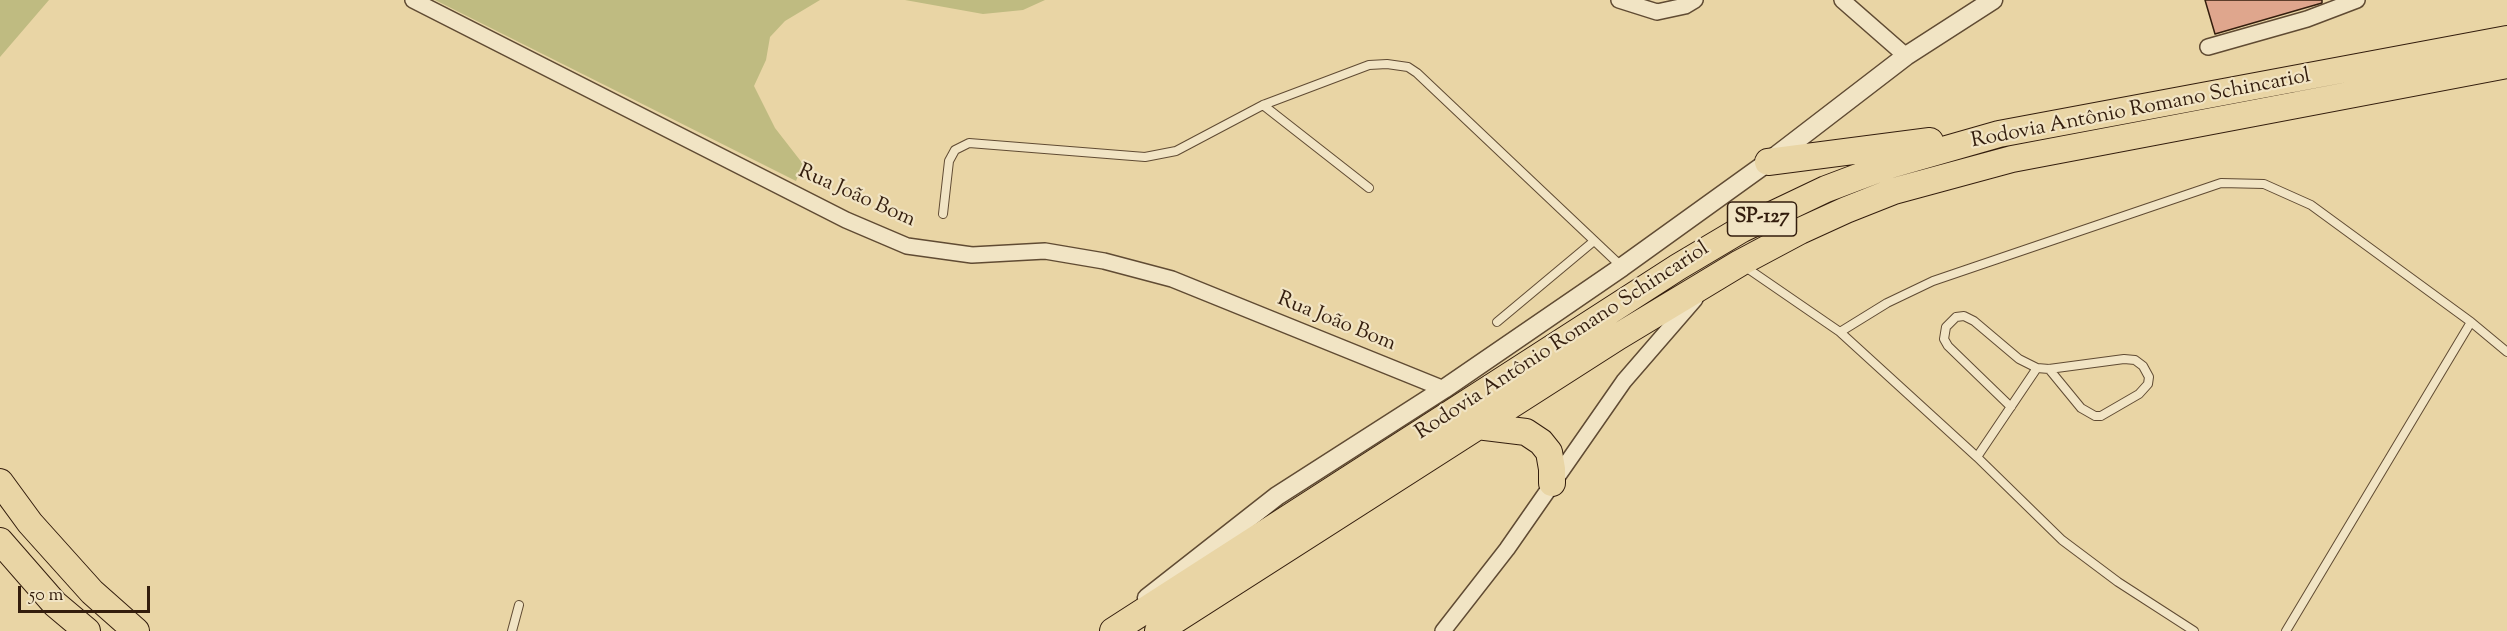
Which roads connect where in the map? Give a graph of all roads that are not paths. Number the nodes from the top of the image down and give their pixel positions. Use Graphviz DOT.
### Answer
graph roads {
  1 [pos="413,0"];
  2 [pos="1619,0"];
  3 [pos="1695,0"];
  4 [pos="1842,0"];
  5 [pos="1993,0"];
  6 [pos="2357,0"];
  7 [pos="2507,39"];
  8 [pos="2208,47"];
  9 [pos="1906,56"];
  10 [pos="2507,65"];
  11 [pos="1263,105"];
  12 [pos="1999,134"];
  13 [pos="1768,162"];
  14 [pos="1369,188"];
  15 [pos="943,214"];
  16 [pos="1594,241"];
  17 [pos="1740,263"];
  18 [pos="1622,267"];
  19 [pos="1713,279"];
  20 [pos="1497,322"];
  21 [pos="2471,322"];
  22 [pos="1840,332"];
  23 [pos="2507,352"];
  24 [pos="2037,368"];
  25 [pos="2049,369"];
  26 [pos="1444,389"];
  27 [pos="2011,406"];
  28 [pos="1477,426"];
  29 [pos="1977,457"];
  30 [pos="0,482"];
  31 [pos="1551,483"];
  32 [pos="0,541"];
  33 [pos="519,605"];
  34 [pos="87,631"];
  35 [pos="136,631"];
  36 [pos="512,631"];
  37 [pos="1108,631"];
  38 [pos="1113,631"];
  39 [pos="1158,631"];
  40 [pos="1443,631"];
  41 [pos="2194,631"];
  42 [pos="2286,631"];
  1 -- 26 [label="street, Rua João Bom"];
  2 -- 3 [label="street"];
  4 -- 9 [label="street"];
  5 -- 9 [label="street"];
  6 -- 8 [label="street"];
  7 -- 12 [label="highway, Rodovia Antônio Romano Schincariol / SP-127"];
  9 -- 13 [label="street"];
  10 -- 17 [label="highway, Rodovia Antônio Romano Schincariol / SP-127"];
  11 -- 14 [label="lane"];
  11 -- 15 [label="lane"];
  11 -- 16 [label="lane"];
  12 -- 13 [label="highway"];
  12 -- 38 [label="highway, Rodovia Antônio Romano Schincariol / SP-127"];
  13 -- 18 [label="street"];
  16 -- 18 [label="lane"];
  16 -- 20 [label="lane"];
  17 -- 19 [label="highway, Rodovia Antônio Romano Schincariol / SP-127"];
  17 -- 22 [label="lane"];
  18 -- 26 [label="street"];
  19 -- 28 [label="highway, Rodovia Antônio Romano Schincariol / SP-127"];
  19 -- 31 [label="street"];
  21 -- 22 [label="lane"];
  21 -- 23 [label="lane"];
  21 -- 42 [label="lane"];
  22 -- 29 [label="lane"];
  24 -- 25 [label="lane"];
  24 -- 27 [label="lane"];
  24 -- 27 [label="lane"];
  25 -- 25 [label="lane"];
  26 -- 37 [label="street"];
  27 -- 29 [label="lane"];
  28 -- 31 [label="highway"];
  28 -- 39 [label="highway, Rodovia Antônio Romano Schincariol / SP-127"];
  29 -- 41 [label="lane"];
  30 -- 35 [label="highway"];
  31 -- 40 [label="street"];
  32 -- 34 [label="highway"];
  33 -- 36 [label="lane"];
}
